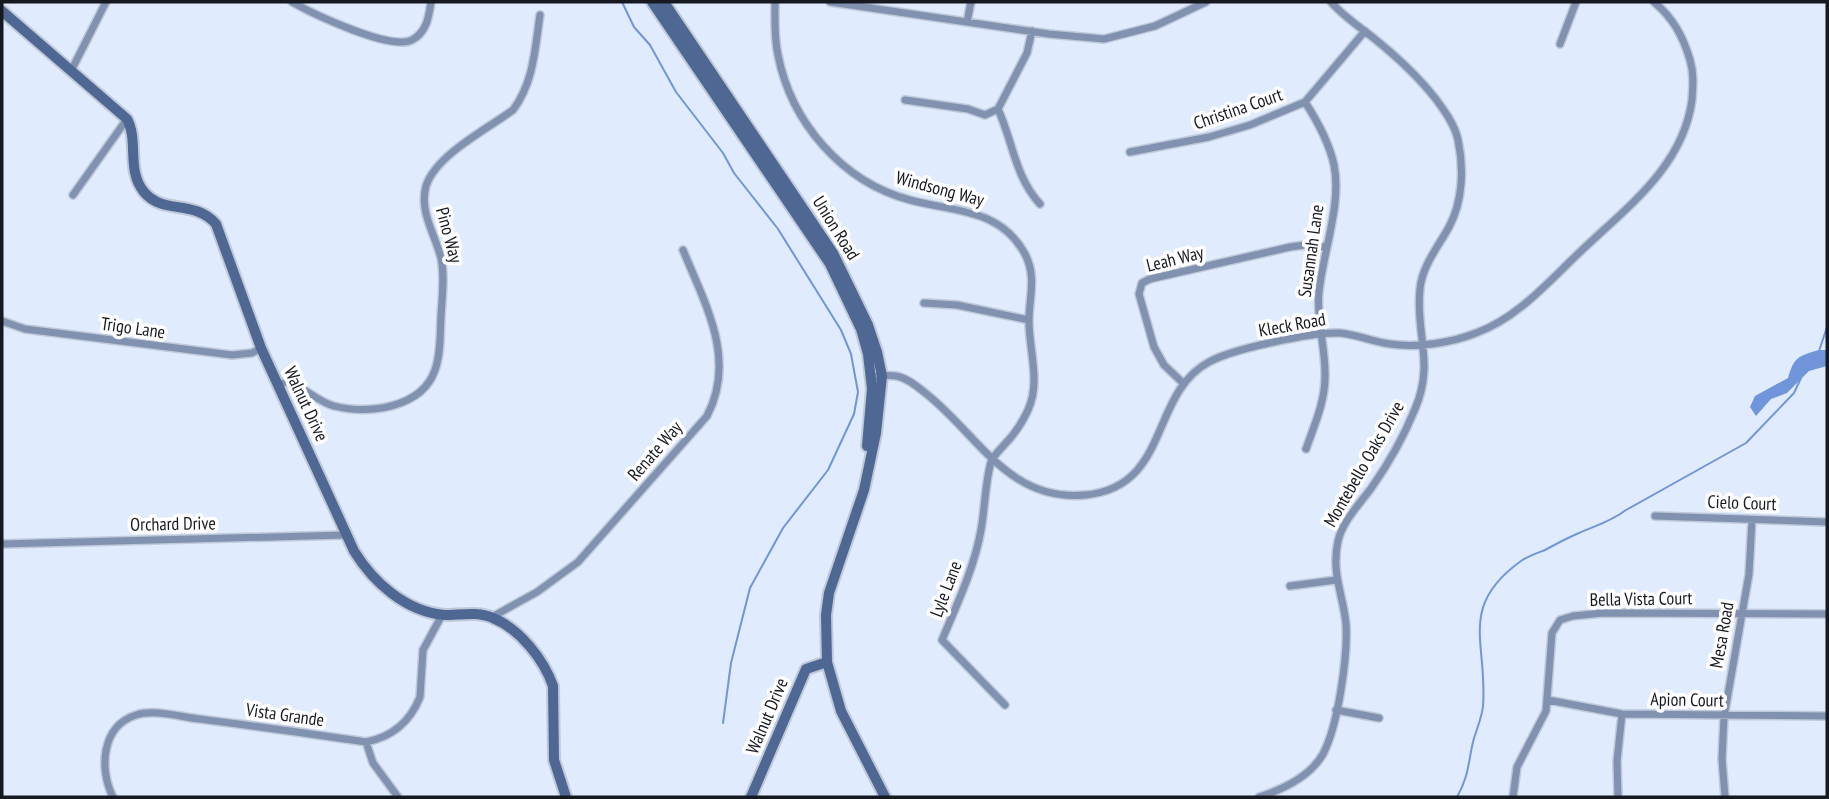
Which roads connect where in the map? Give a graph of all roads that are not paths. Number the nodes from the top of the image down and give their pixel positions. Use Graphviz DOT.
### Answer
graph roads {
  1 [pos="106,2"];
  2 [pos="292,2"];
  3 [pos="431,2"];
  4 [pos="775,2"];
  5 [pos="830,2"];
  6 [pos="971,2"];
  7 [pos="1331,2"];
  8 [pos="1576,2"];
  9 [pos="1654,2"];
  10 [pos="1200,3"];
  11 [pos="663,4"];
  12 [pos="865,4"];
  13 [pos="2,11"];
  14 [pos="540,15"];
  15 [pos="967,22"];
  16 [pos="1032,31"];
  17 [pos="1365,31"];
  18 [pos="1560,44"];
  19 [pos="72,69"];
  20 [pos="905,100"];
  21 [pos="1305,102"];
  22 [pos="998,109"];
  23 [pos="127,119"];
  24 [pos="1130,152"];
  25 [pos="73,195"];
  26 [pos="1040,204"];
  27 [pos="1326,247"];
  28 [pos="683,250"];
  29 [pos="924,303"];
  30 [pos="1029,320"];
  31 [pos="2,321"];
  32 [pos="1321,334"];
  33 [pos="1424,344"];
  34 [pos="261,348"];
  35 [pos="876,377"];
  36 [pos="1182,383"];
  37 [pos="277,385"];
  38 [pos="1306,449"];
  39 [pos="992,460"];
  40 [pos="1655,516"];
  41 [pos="1752,520"];
  42 [pos="1827,522"];
  43 [pos="346,535"];
  44 [pos="2,544"];
  45 [pos="1336,580"];
  46 [pos="1290,586"];
  47 [pos="1741,613"];
  48 [pos="1827,614"];
  49 [pos="442,615"];
  50 [pos="492,617"];
  51 [pos="827,662"];
  52 [pos="1548,700"];
  53 [pos="1005,705"];
  54 [pos="1336,710"];
  55 [pos="1622,714"];
  56 [pos="1827,716"];
  57 [pos="1724,717"];
  58 [pos="1379,718"];
  59 [pos="366,742"];
  60 [pos="113,797"];
  61 [pos="398,797"];
  62 [pos="566,797"];
  63 [pos="751,797"];
  64 [pos="885,797"];
  65 [pos="1259,797"];
  66 [pos="1513,797"];
  67 [pos="1618,797"];
  68 [pos="1725,797"];
  1 -- 19 [label="street"];
  2 -- 3 [label="street"];
  4 -- 30 [label="street, Windsong Way"];
  5 -- 12 [label="street"];
  6 -- 15 [label="street"];
  7 -- 17 [label="street, Montebello Oaks Drive"];
  8 -- 18 [label="street"];
  9 -- 33 [label="street, Kleck Road"];
  10 -- 16 [label="street"];
  11 -- 35 [label="street, Union Road"];
  12 -- 15 [label="street"];
  13 -- 19 [label="street"];
  14 -- 37 [label="street, Pino Way"];
  15 -- 16 [label="street"];
  16 -- 22 [label="street"];
  17 -- 21 [label="street, Christina Court"];
  17 -- 33 [label="street, Montebello Oaks Drive"];
  19 -- 23 [label="street"];
  20 -- 22 [label="street"];
  21 -- 24 [label="street, Christina Court"];
  21 -- 27 [label="street, Susannah Lane"];
  22 -- 26 [label="street"];
  23 -- 25 [label="street"];
  23 -- 34 [label="street, Walnut Drive"];
  27 -- 32 [label="street, Susannah Lane"];
  27 -- 36 [label="street, Leah Way"];
  28 -- 50 [label="street, Renate Way"];
  29 -- 30 [label="street"];
  30 -- 39 [label="street, Windsong Way"];
  31 -- 34 [label="street, Trigo Lane"];
  32 -- 33 [label="street, Kleck Road"];
  32 -- 36 [label="street, Kleck Road"];
  32 -- 38 [label="street, Susannah Lane"];
  33 -- 45 [label="street, Montebello Oaks Drive"];
  34 -- 37 [label="street, Walnut Drive"];
  35 -- 39 [label="street, Kleck Road"];
  35 -- 51 [label="street, Union Road"];
  36 -- 39 [label="street, Kleck Road"];
  37 -- 43 [label="street, Walnut Drive"];
  39 -- 53 [label="street, Lyle Lane"];
  40 -- 41 [label="street, Cielo Court"];
  41 -- 42 [label="street, Cielo Court"];
  41 -- 47 [label="street, Mesa Road"];
  43 -- 44 [label="street, Orchard Drive"];
  43 -- 49 [label="street, Walnut Drive"];
  45 -- 46 [label="street"];
  45 -- 54 [label="street, Montebello Oaks Drive"];
  47 -- 48 [label="street, Bella Vista Court"];
  47 -- 52 [label="street, Bella Vista Court"];
  47 -- 57 [label="street, Mesa Road"];
  49 -- 50 [label="street, Walnut Drive"];
  49 -- 59 [label="street"];
  50 -- 62 [label="street"];
  51 -- 63 [label="street, Walnut Drive"];
  51 -- 64 [label="street, Union Road"];
  52 -- 55 [label="street, Apion Court"];
  52 -- 66 [label="street, Bella Vista Court"];
  54 -- 58 [label="street"];
  54 -- 65 [label="street, Montebello Oaks Drive"];
  55 -- 57 [label="street, Apion Court"];
  55 -- 67 [label="street"];
  56 -- 57 [label="street, Apion Court"];
  57 -- 68 [label="street, Mesa Road"];
  59 -- 60 [label="street, Vista Grande"];
  59 -- 61 [label="street"];
}
